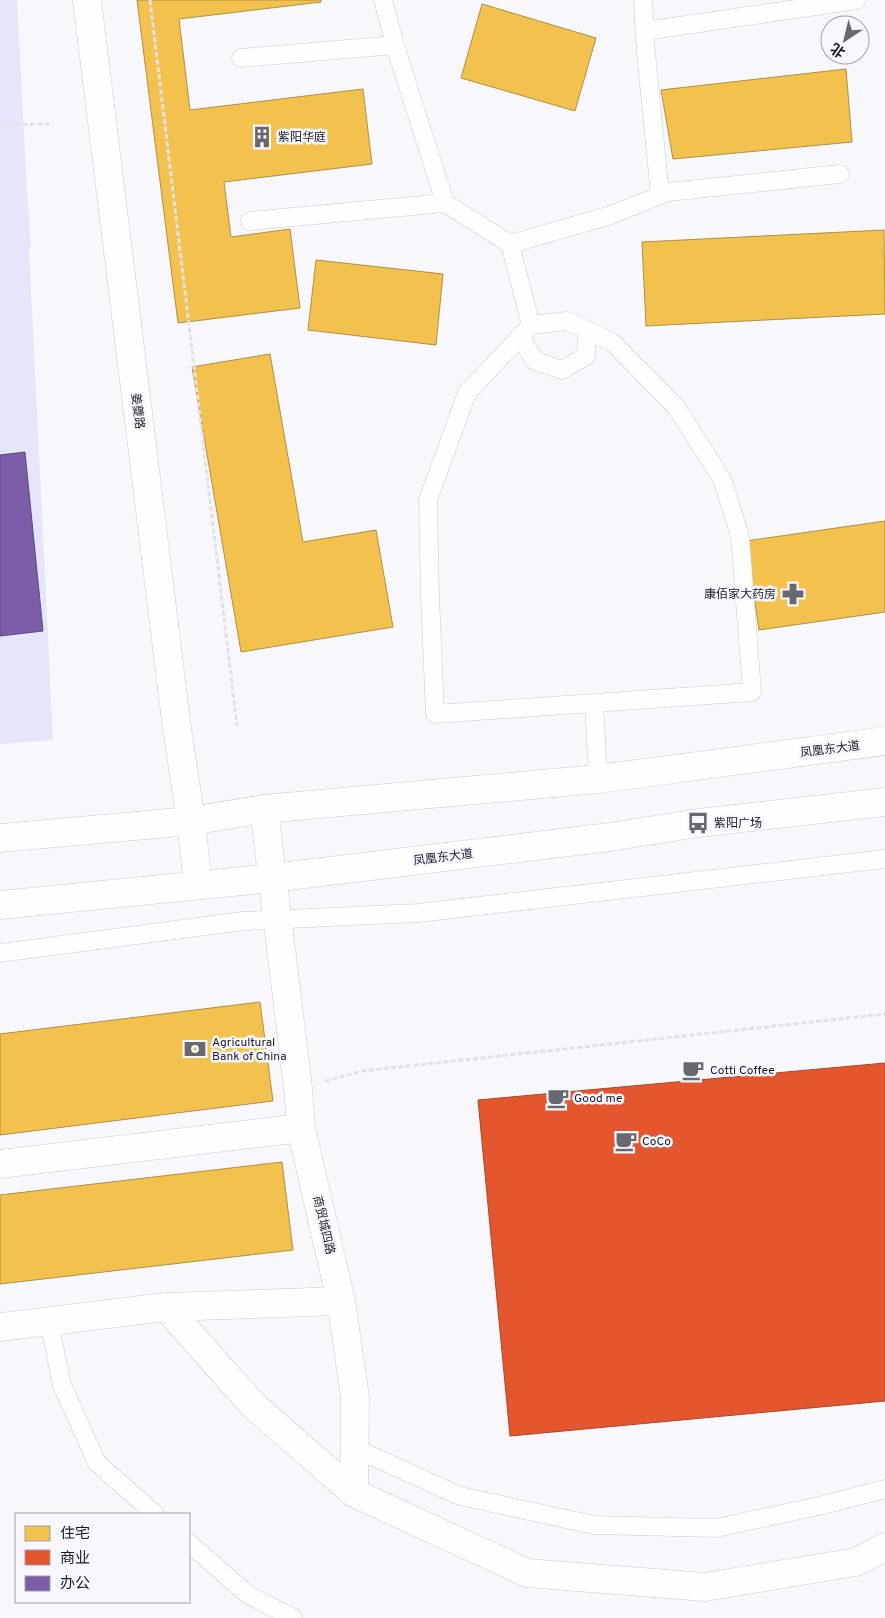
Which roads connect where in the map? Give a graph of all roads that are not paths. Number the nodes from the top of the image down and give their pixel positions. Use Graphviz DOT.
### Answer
graph roads {
  1 [pos="87,0"];
  2 [pos="383,0"];
  3 [pos="643,0"];
  4 [pos="857,0"];
  5 [pos="645,31"];
  6 [pos="395,45"];
  7 [pos="241,58"];
  8 [pos="840,174"];
  9 [pos="660,195"];
  10 [pos="445,203"];
  11 [pos="250,221"];
  12 [pos="510,244"];
  13 [pos="587,330"];
  14 [pos="526,331"];
  15 [pos="594,703"];
  16 [pos="885,742"];
  17 [pos="598,779"];
  18 [pos="885,802"];
  19 [pos="264,809"];
  20 [pos="191,821"];
  21 [pos="0,838"];
  22 [pos="885,859"];
  23 [pos="272,878"];
  24 [pos="198,884"];
  25 [pos="0,905"];
  26 [pos="277,920"];
  27 [pos="0,953"];
  28 [pos="301,1128"];
  29 [pos="0,1164"];
  30 [pos="341,1301"];
  31 [pos="166,1307"];
  32 [pos="49,1322"];
  33 [pos="0,1327"];
  34 [pos="354,1448"];
  35 [pos="885,1489"];
  36 [pos="354,1493"];
  37 [pos="154,1513"];
  38 [pos="190,1545"];
  39 [pos="885,1547"];
  40 [pos="293,1618"];
  1 -- 20 [label="street, 姜夔路"];
  2 -- 6 [label="lane"];
  3 -- 5 [label="lane"];
  4 -- 5 [label="lane"];
  5 -- 9 [label="lane"];
  6 -- 7 [label="lane"];
  6 -- 10 [label="lane"];
  8 -- 9 [label="lane"];
  9 -- 12 [label="lane"];
  10 -- 11 [label="lane"];
  10 -- 12 [label="lane"];
  12 -- 14 [label="lane"];
  13 -- 14 [label="lane"];
  13 -- 14 [label="lane"];
  13 -- 15 [label="lane"];
  14 -- 15 [label="lane"];
  15 -- 17 [label="lane"];
  16 -- 17 [label="street, 凤凰东大道"];
  17 -- 19 [label="street, 凤凰东大道"];
  18 -- 23 [label="street, 凤凰东大道"];
  19 -- 20 [label="street, 凤凰东大道"];
  19 -- 23 [label="street, 商贸城四路"];
  20 -- 21 [label="street, 凤凰东大道"];
  20 -- 24 [label="street, 姜夔路"];
  22 -- 26 [label="lane"];
  23 -- 24 [label="street, 凤凰东大道"];
  23 -- 26 [label="street, 商贸城四路"];
  24 -- 25 [label="street, 凤凰东大道"];
  26 -- 27 [label="lane"];
  26 -- 28 [label="street, 商贸城四路"];
  28 -- 29 [label="street"];
  28 -- 30 [label="street, 商贸城四路"];
  30 -- 31 [label="street"];
  30 -- 34 [label="street, 商贸城四路"];
  31 -- 32 [label="street"];
  31 -- 36 [label="street"];
  32 -- 33 [label="street"];
  32 -- 37 [label="lane"];
  34 -- 35 [label="lane"];
  34 -- 36 [label="street, 商贸城四路"];
  36 -- 39 [label="street"];
  38 -- 40 [label="lane"];
}
